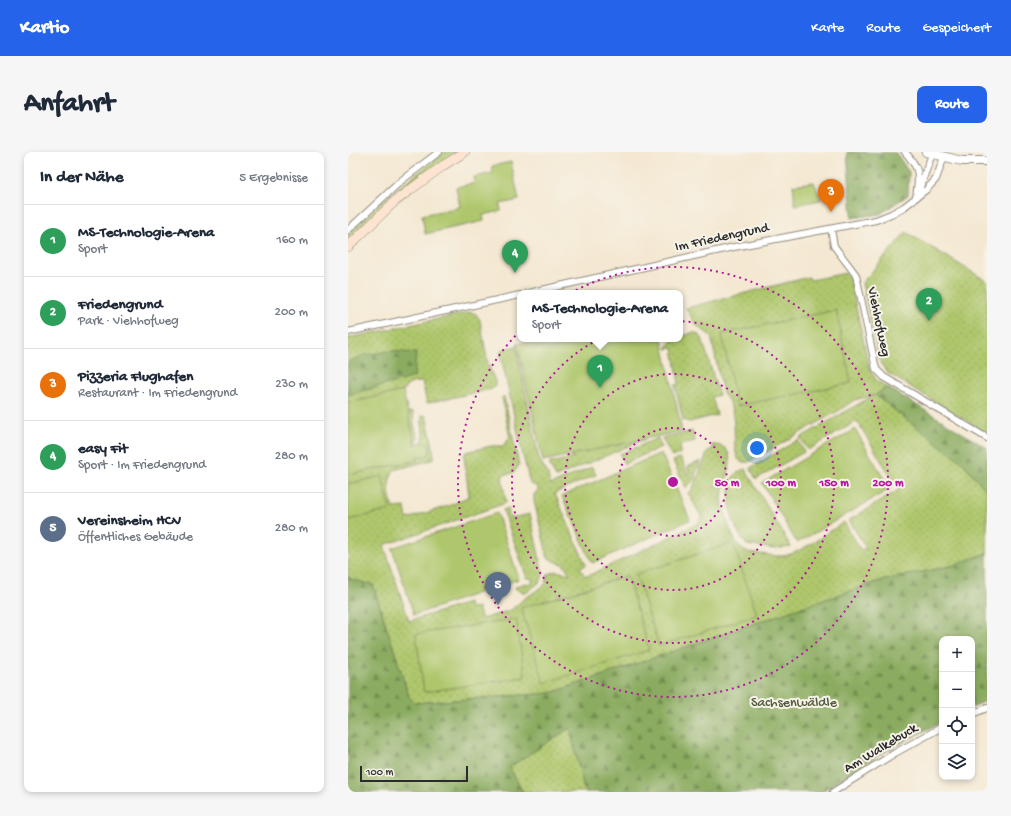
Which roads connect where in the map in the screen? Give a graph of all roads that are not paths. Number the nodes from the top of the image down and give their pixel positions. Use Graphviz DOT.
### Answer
graph roads {
  1 [pos="439,152"];
  2 [pos="465,152"];
  3 [pos="906,152"];
  4 [pos="929,153"];
  5 [pos="944,157"];
  6 [pos="987,161"];
  7 [pos="916,197"];
  8 [pos="831,229"];
  9 [pos="348,230"];
  10 [pos="348,247"];
  11 [pos="541,290"];
  12 [pos="517,296"];
  13 [pos="348,332"];
  14 [pos="987,438"];
  15 [pos="987,708"];
  16 [pos="975,713"];
  17 [pos="939,729"];
  18 [pos="833,792"];
  1 -- 9 [label="street"];
  2 -- 10 [label="main road"];
  3 -- 7 [label="street"];
  4 -- 5 [label="street"];
  4 -- 7 [label="street"];
  5 -- 6 [label="street"];
  5 -- 7 [label="street, Im Friedengrund"];
  7 -- 8 [label="street, Im Friedengrund"];
  8 -- 11 [label="street, Im Friedengrund"];
  8 -- 14 [label="street, Viehhofweg"];
  12 -- 13 [label="street"];
  15 -- 16 [label="street"];
  17 -- 18 [label="street, Am Walkebuck"];
}
